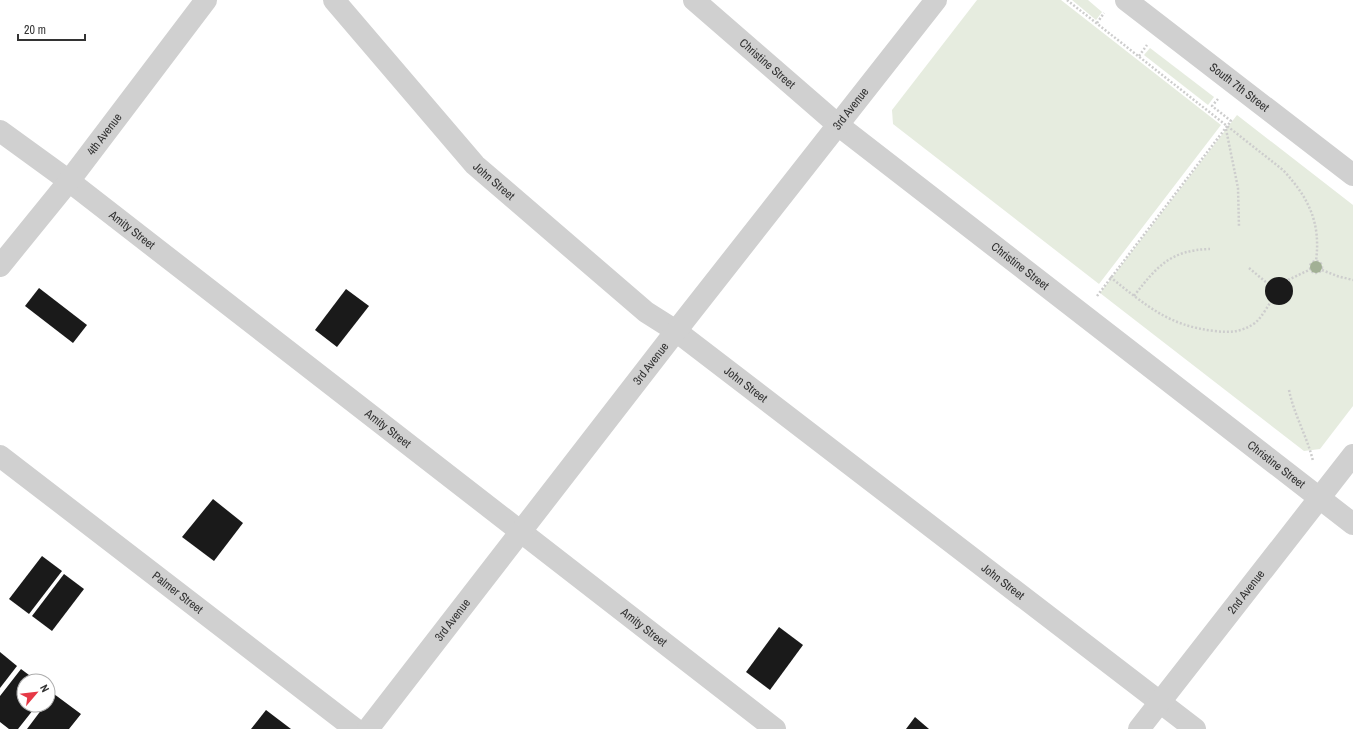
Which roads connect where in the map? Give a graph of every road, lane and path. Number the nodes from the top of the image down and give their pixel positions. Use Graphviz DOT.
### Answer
graph roads {
  1 [pos="206,0"];
  2 [pos="334,0"];
  3 [pos="694,0"];
  4 [pos="936,0"];
  5 [pos="1067,0"];
  6 [pos="1126,0"];
  7 [pos="1104,13"];
  8 [pos="1097,23"];
  9 [pos="1147,45"];
  10 [pos="1139,56"];
  11 [pos="1218,99"];
  12 [pos="838,125"];
  13 [pos="1227,127"];
  14 [pos="0,131"];
  15 [pos="1353,175"];
  16 [pos="69,181"];
  17 [pos="1239,227"];
  18 [pos="1210,249"];
  19 [pos="1316,261"];
  20 [pos="0,266"];
  21 [pos="1249,268"];
  22 [pos="1311,269"];
  23 [pos="1322,270"];
  24 [pos="1110,277"];
  25 [pos="1288,280"];
  26 [pos="1353,280"];
  27 [pos="1267,283"];
  28 [pos="1096,296"];
  29 [pos="1134,296"];
  30 [pos="1270,303"];
  31 [pos="676,331"];
  32 [pos="1289,390"];
  33 [pos="1353,455"];
  34 [pos="0,456"];
  35 [pos="1312,461"];
  36 [pos="1320,499"];
  37 [pos="1353,524"];
  38 [pos="522,531"];
  39 [pos="1160,703"];
  40 [pos="355,729"];
  41 [pos="368,729"];
  42 [pos="775,729"];
  43 [pos="1139,729"];
  44 [pos="1195,729"];
  1 -- 16 [label="street, 4th Avenue"];
  2 -- 31 [label="street, John Street"];
  3 -- 12 [label="street, Christine Street"];
  4 -- 12 [label="street, 3rd Avenue"];
  5 -- 8 [label="path"];
  6 -- 15 [label="street, South 7th Street"];
  7 -- 8 [label="path"];
  8 -- 10 [label="path"];
  9 -- 10 [label="path"];
  10 -- 13 [label="path"];
  11 -- 13 [label="path"];
  12 -- 31 [label="street, 3rd Avenue"];
  12 -- 36 [label="street, Christine Street"];
  13 -- 17 [label="path"];
  13 -- 19 [label="path"];
  13 -- 24 [label="path"];
  14 -- 16 [label="street, Amity Street"];
  16 -- 20 [label="street, 4th Avenue"];
  16 -- 38 [label="street, Amity Street"];
  18 -- 29 [label="path"];
  19 -- 22 [label="path"];
  19 -- 23 [label="path"];
  21 -- 27 [label="path"];
  22 -- 23 [label="path"];
  22 -- 25 [label="path"];
  23 -- 26 [label="path"];
  24 -- 28 [label="path"];
  24 -- 29 [label="path"];
  29 -- 30 [label="path"];
  31 -- 38 [label="street, 3rd Avenue"];
  31 -- 39 [label="street, John Street"];
  32 -- 35 [label="path"];
  33 -- 36 [label="street, 2nd Avenue"];
  34 -- 40 [label="street, Palmer Street"];
  36 -- 37 [label="street, Christine Street"];
  36 -- 39 [label="street, 2nd Avenue"];
  38 -- 41 [label="street, 3rd Avenue"];
  38 -- 42 [label="street, Amity Street"];
  39 -- 43 [label="street, 2nd Avenue"];
  39 -- 44 [label="street, John Street"];
}
